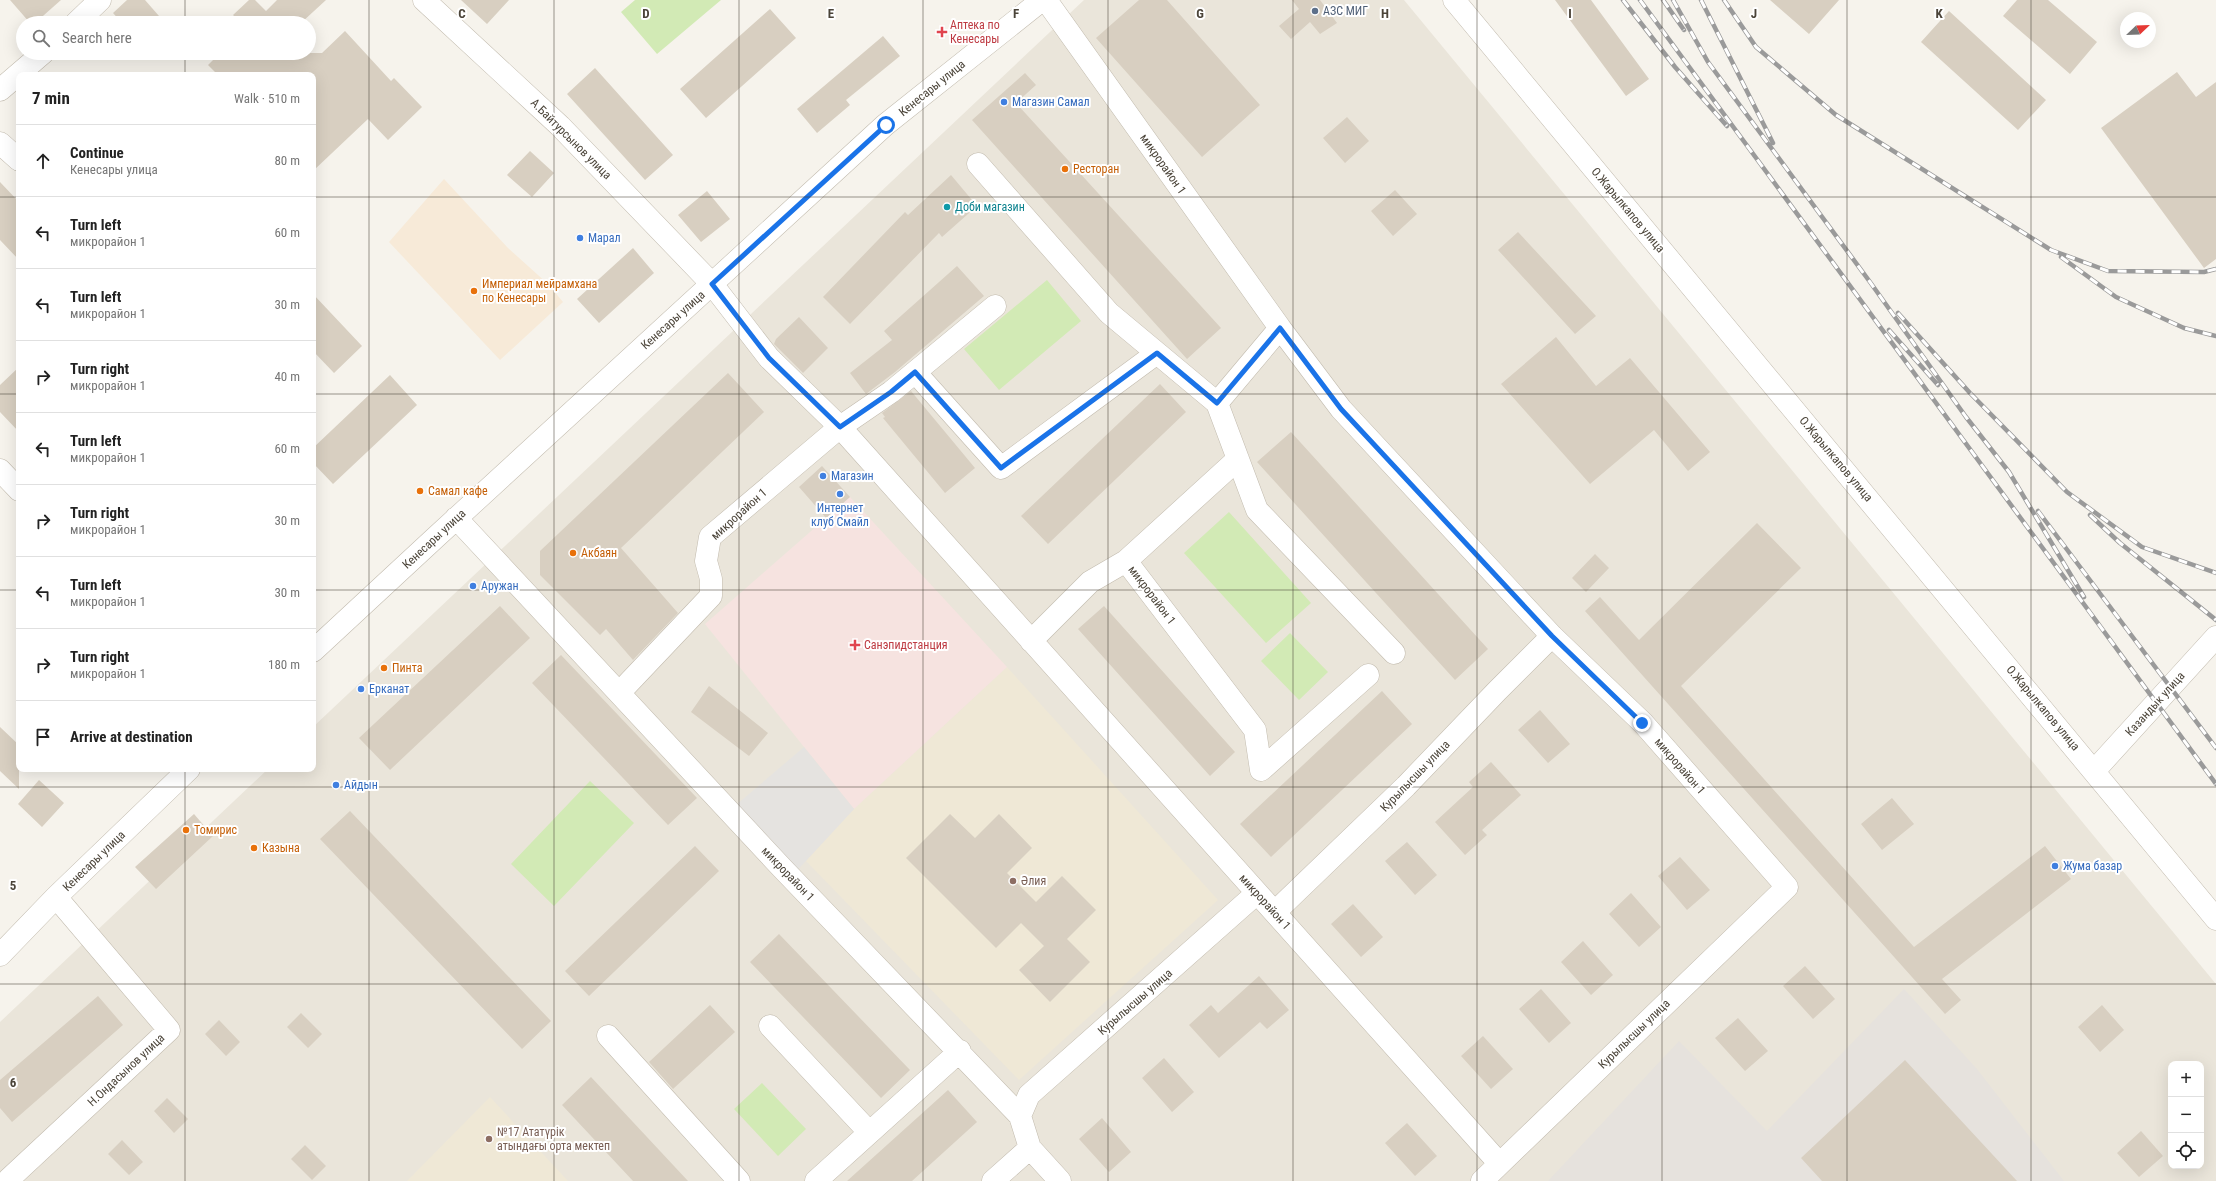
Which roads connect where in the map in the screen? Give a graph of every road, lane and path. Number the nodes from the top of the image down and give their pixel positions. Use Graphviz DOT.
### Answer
graph roads {
  1 [pos="100,0"];
  2 [pos="424,0"];
  3 [pos="1042,0"];
  4 [pos="1046,0"];
  5 [pos="1454,0"];
  6 [pos="83,16"];
  7 [pos="34,60"];
  8 [pos="20,72"];
  9 [pos="16,76"];
  10 [pos="0,90"];
  11 [pos="0,143"];
  12 [pos="16,157"];
  13 [pos="978,164"];
  14 [pos="712,284"];
  15 [pos="995,306"];
  16 [pos="1280,328"];
  17 [pos="1157,353"];
  18 [pos="915,372"];
  19 [pos="1217,403"];
  20 [pos="840,427"];
  21 [pos="1238,459"];
  22 [pos="456,518"];
  23 [pos="1126,561"];
  24 [pos="1552,636"];
  25 [pos="2216,637"];
  26 [pos="1032,641"];
  27 [pos="316,648"];
  28 [pos="1394,653"];
  29 [pos="1368,675"];
  30 [pos="620,692"];
  31 [pos="2095,770"];
  32 [pos="186,772"];
  33 [pos="1787,887"];
  34 [pos="1257,893"];
  35 [pos="56,897"];
  36 [pos="1275,912"];
  37 [pos="2216,919"];
  38 [pos="0,955"];
  39 [pos="770,1026"];
  40 [pos="608,1036"];
  41 [pos="960,1051"];
  42 [pos="1020,1116"];
  43 [pos="869,1132"];
  44 [pos="1030,1148"];
  45 [pos="1499,1163"];
  46 [pos="7,1176"];
  47 [pos="739,1181"];
  48 [pos="816,1181"];
  49 [pos="993,1181"];
  50 [pos="1060,1181"];
  51 [pos="1482,1181"];
  1 -- 6 [label="street"];
  2 -- 14 [label="street, А.Байтурсынов улица"];
  3 -- 14 [label="street, Кенесары улица"];
  4 -- 16 [label="street, микрорайон 1"];
  5 -- 31 [label="street, О.Жарылкапов улица"];
  7 -- 8 [label="street"];
  9 -- 10 [label="street"];
  11 -- 12 [label="street"];
  13 -- 17 [label="street"];
  14 -- 20 [label="street, микрорайон 1"];
  14 -- 22 [label="street, Кенесары улица"];
  15 -- 18 [label="street, микрорайон 1"];
  16 -- 19 [label="street"];
  16 -- 24 [label="street, микрорайон 1"];
  17 -- 18 [label="street"];
  17 -- 19 [label="street"];
  18 -- 20 [label="street, микрорайон 1"];
  19 -- 21 [label="street"];
  20 -- 26 [label="street, микрорайон 1"];
  20 -- 30 [label="street, микрорайон 1"];
  21 -- 23 [label="street, микрорайон 1"];
  21 -- 28 [label="street"];
  22 -- 27 [label="street, Кенесары улица"];
  22 -- 30 [label="street, микрорайон 1"];
  23 -- 26 [label="street, микрорайон 1"];
  23 -- 29 [label="street, микрорайон 1"];
  24 -- 33 [label="street, микрорайон 1"];
  24 -- 36 [label="street, Курылысшы улица"];
  25 -- 31 [label="street, Казандык улица"];
  26 -- 34 [label="street, микрорайон 1"];
  30 -- 41 [label="street, микрорайон 1"];
  31 -- 37 [label="street, О.Жарылкапов улица"];
  32 -- 35 [label="street, Кенесары улица"];
  33 -- 45 [label="street, Курылысшы улица"];
  34 -- 36 [label="street, микрорайон 1"];
  34 -- 42 [label="street, Курылысшы улица"];
  35 -- 38 [label="street, Кенесары улица"];
  35 -- 46 [label="street, Н.Ондасынов улица"];
  36 -- 45 [label="street, микрорайон 1"];
  39 -- 43 [label="street"];
  40 -- 47 [label="street"];
  41 -- 42 [label="street, микрорайон 1"];
  41 -- 43 [label="street"];
  42 -- 44 [label="street"];
  43 -- 48 [label="street"];
  44 -- 49 [label="street"];
  44 -- 50 [label="street"];
  45 -- 51 [label="street, Курылысшы улица"];
}
